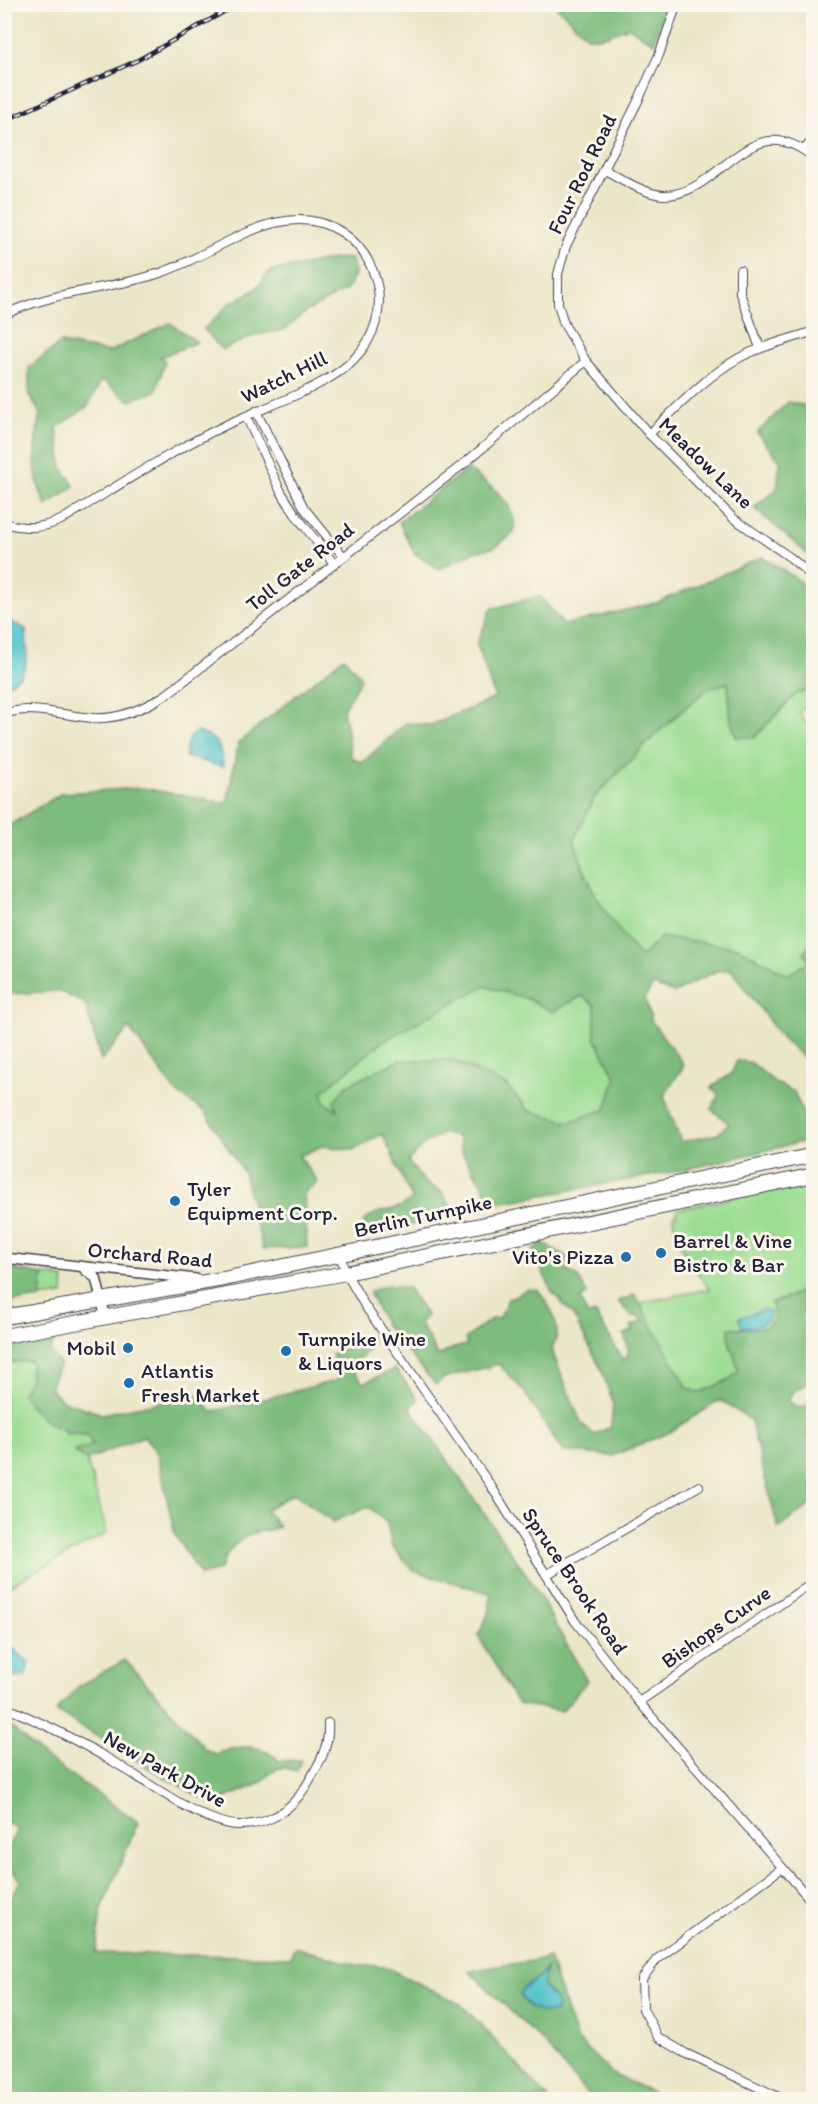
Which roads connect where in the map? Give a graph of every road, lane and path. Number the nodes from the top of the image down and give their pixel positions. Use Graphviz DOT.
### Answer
graph roads {
  1 [pos="677,4"];
  2 [pos="813,138"];
  3 [pos="804,150"];
  4 [pos="813,158"];
  5 [pos="604,170"];
  6 [pos="740,270"];
  7 [pos="4,315"];
  8 [pos="813,331"];
  9 [pos="760,348"];
  10 [pos="586,361"];
  11 [pos="256,411"];
  12 [pos="246,416"];
  13 [pos="649,434"];
  14 [pos="279,461"];
  15 [pos="269,466"];
  16 [pos="4,523"];
  17 [pos="320,530"];
  18 [pos="312,536"];
  19 [pos="344,557"];
  20 [pos="334,564"];
  21 [pos="813,578"];
  22 [pos="4,714"];
  23 [pos="813,1155"];
  24 [pos="813,1175"];
  25 [pos="340,1255"];
  26 [pos="4,1258"];
  27 [pos="74,1267"];
  28 [pos="346,1273"];
  29 [pos="223,1279"];
  30 [pos="102,1301"];
  31 [pos="4,1317"];
  32 [pos="106,1319"];
  33 [pos="4,1336"];
  34 [pos="699,1486"];
  35 [pos="546,1575"];
  36 [pos="813,1581"];
  37 [pos="639,1702"];
  38 [pos="4,1707"];
  39 [pos="328,1723"];
  40 [pos="782,1868"];
  41 [pos="813,1904"];
  42 [pos="785,2100"];
  1 -- 5 [label="street, Four Rod Road"];
  2 -- 3 [label="street"];
  3 -- 4 [label="street"];
  3 -- 5 [label="street"];
  5 -- 10 [label="street, Four Rod Road"];
  6 -- 9 [label="street"];
  7 -- 11 [label="street, Watch Hill"];
  8 -- 9 [label="street"];
  9 -- 13 [label="street"];
  10 -- 13 [label="street, Meadow Lane"];
  10 -- 19 [label="street, Toll Gate Road"];
  11 -- 12 [label="street, Watch Hill"];
  11 -- 14 [label="street"];
  12 -- 15 [label="street"];
  12 -- 16 [label="street, Watch Hill"];
  13 -- 21 [label="street, Meadow Lane"];
  14 -- 15 [label="street"];
  14 -- 17 [label="street"];
  15 -- 18 [label="street"];
  17 -- 18 [label="street"];
  17 -- 19 [label="street"];
  18 -- 20 [label="street"];
  19 -- 20 [label="street, Toll Gate Road"];
  20 -- 22 [label="street, Toll Gate Road"];
  23 -- 25 [label="highway, Berlin Turnpike"];
  24 -- 28 [label="highway, Berlin Turnpike"];
  25 -- 28 [label="street, Spruce Brook Road"];
  25 -- 29 [label="highway, Berlin Turnpike"];
  26 -- 27 [label="street, Orchard Road"];
  27 -- 29 [label="street, Orchard Road"];
  27 -- 30 [label="street, Orchard Road"];
  28 -- 32 [label="highway, Berlin Turnpike"];
  28 -- 35 [label="street, Spruce Brook Road"];
  29 -- 30 [label="highway, Berlin Turnpike"];
  30 -- 31 [label="highway, Berlin Turnpike"];
  30 -- 32 [label="street, Orchard Road"];
  32 -- 33 [label="highway, Berlin Turnpike"];
  34 -- 35 [label="street"];
  35 -- 37 [label="street, Spruce Brook Road"];
  36 -- 37 [label="street, Bishops Curve"];
  37 -- 40 [label="street, Spruce Brook Road"];
  38 -- 39 [label="street, New Park Drive"];
  40 -- 41 [label="street, Spruce Brook Road"];
  40 -- 42 [label="street"];
}
